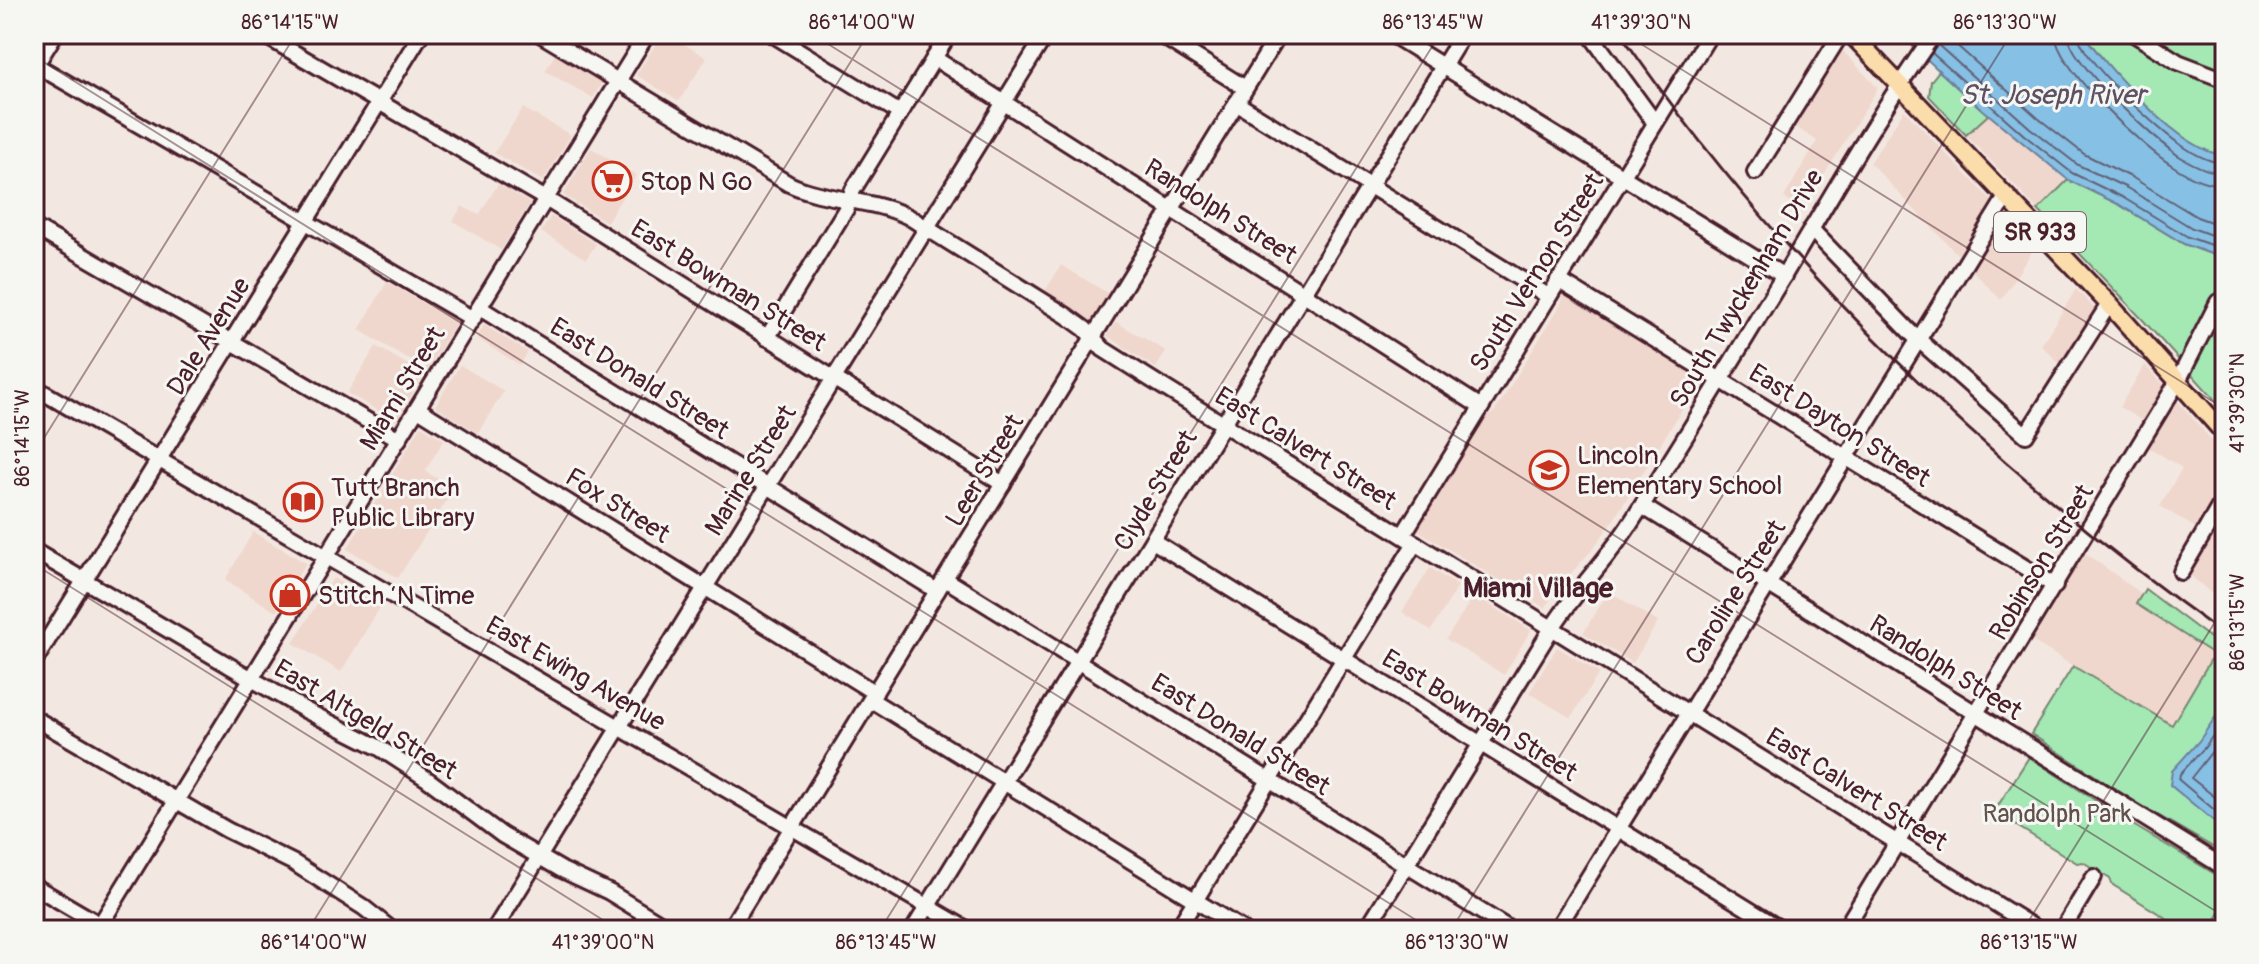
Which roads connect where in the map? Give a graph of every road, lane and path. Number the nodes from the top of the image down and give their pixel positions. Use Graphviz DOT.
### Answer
graph roads {
  1 [pos="55,34"];
  2 [pos="262,34"];
  3 [pos="421,34"];
  4 [pos="540,34"];
  5 [pos="647,34"];
  6 [pos="772,34"];
  7 [pos="949,34"];
  8 [pos="1046,34"];
  9 [pos="1159,34"];
  10 [pos="1279,34"];
  11 [pos="1391,34"];
  12 [pos="1463,34"];
  13 [pos="1590,34"];
  14 [pos="1710,34"];
  15 [pos="1841,34"];
  16 [pos="1851,34"];
  17 [pos="1934,34"];
  18 [pos="2134,34"];
  19 [pos="934,58"];
  20 [pos="35,66"];
  21 [pos="1443,67"];
  22 [pos="620,80"];
  23 [pos="2225,80"];
  24 [pos="1899,84"];
  25 [pos="1245,88"];
  26 [pos="379,101"];
  27 [pos="1004,102"];
  28 [pos="1236,103"];
  29 [pos="900,113"];
  30 [pos="1655,123"];
  31 [pos="1755,172"];
  32 [pos="1622,178"];
  33 [pos="1370,185"];
  34 [pos="2006,197"];
  35 [pos="546,199"];
  36 [pos="848,200"];
  37 [pos="1172,209"];
  38 [pos="306,221"];
  39 [pos="34,227"];
  40 [pos="926,228"];
  41 [pos="1811,229"];
  42 [pos="1784,276"];
  43 [pos="1558,280"];
  44 [pos="1304,292"];
  45 [pos="1548,296"];
  46 [pos="2218,302"];
  47 [pos="2109,304"];
  48 [pos="476,313"];
  49 [pos="767,338"];
  50 [pos="1092,339"];
  51 [pos="1918,340"];
  52 [pos="232,342"];
  53 [pos="834,379"];
  54 [pos="1719,379"];
  55 [pos="2178,381"];
  56 [pos="34,387"];
  57 [pos="1481,407"];
  58 [pos="418,409"];
  59 [pos="1223,424"];
  60 [pos="2225,434"];
  61 [pos="399,439"];
  62 [pos="1846,458"];
  63 [pos="160,459"];
  64 [pos="1003,484"];
  65 [pos="768,487"];
  66 [pos="2225,497"];
  67 [pos="1642,506"];
  68 [pos="1409,539"];
  69 [pos="1153,541"];
  70 [pos="34,551"];
  71 [pos="328,557"];
  72 [pos="2181,572"];
  73 [pos="84,581"];
  74 [pos="1768,584"];
  75 [pos="941,585"];
  76 [pos="2055,586"];
  77 [pos="705,588"];
  78 [pos="1552,628"];
  79 [pos="1344,659"];
  80 [pos="34,662"];
  81 [pos="1078,662"];
  82 [pos="252,679"];
  83 [pos="873,696"];
  84 [pos="1689,713"];
  85 [pos="1977,714"];
  86 [pos="34,718"];
  87 [pos="620,726"];
  88 [pos="1481,744"];
  89 [pos="1270,780"];
  90 [pos="1004,782"];
  91 [pos="176,801"];
  92 [pos="792,826"];
  93 [pos="1618,829"];
  94 [pos="1898,842"];
  95 [pos="540,857"];
  96 [pos="1406,865"];
  97 [pos="2225,868"];
  98 [pos="2094,877"];
  99 [pos="34,886"];
  100 [pos="1195,901"];
  101 [pos="928,905"];
  102 [pos="102,928"];
  103 [pos="392,930"];
  104 [pos="494,930"];
  105 [pos="671,930"];
  106 [pos="729,930"];
  107 [pos="913,930"];
  108 [pos="968,930"];
  109 [pos="1177,930"];
  110 [pos="1243,930"];
  111 [pos="1366,930"];
  112 [pos="1511,930"];
  113 [pos="1556,930"];
  114 [pos="1782,930"];
  115 [pos="1844,930"];
  116 [pos="2038,930"];
  117 [pos="2062,930"];
  1 -- 20 [label="street"];
  2 -- 26 [label="street, East Bowman Street"];
  3 -- 26 [label="street, Dale Avenue"];
  4 -- 22 [label="street, East Calvert Street"];
  5 -- 22 [label="street, Miami Street"];
  6 -- 29 [label="street"];
  7 -- 19 [label="street"];
  8 -- 27 [label="street, Marine Street"];
  9 -- 25 [label="street"];
  10 -- 25 [label="street, Leer Street"];
  11 -- 21 [label="street"];
  12 -- 21 [label="street, Clyde Street"];
  13 -- 30 [label="street"];
  14 -- 30 [label="street, South Vernon Street"];
  15 -- 31 [label="street"];
  16 -- 24 [label="main road, SR 933"];
  17 -- 24 [label="street, South Twyckenham Drive"];
  18 -- 23 [label="street"];
  19 -- 27 [label="street, Randolph Street"];
  19 -- 29 [label="street"];
  20 -- 38 [label="street, East Donald Street"];
  21 -- 32 [label="street"];
  21 -- 33 [label="street, Clyde Street"];
  22 -- 35 [label="street, Miami Street"];
  22 -- 36 [label="street, East Calvert Street"];
  24 -- 34 [label="main road, SR 933"];
  24 -- 41 [label="street, South Twyckenham Drive"];
  25 -- 28 [label="street, Leer Street"];
  26 -- 35 [label="street, East Bowman Street"];
  26 -- 38 [label="street, Dale Avenue"];
  27 -- 37 [label="street, Randolph Street"];
  27 -- 40 [label="street, Marine Street"];
  28 -- 33 [label="street"];
  28 -- 37 [label="street, Leer Street"];
  29 -- 36 [label="street"];
  30 -- 32 [label="street, South Vernon Street"];
  32 -- 42 [label="street"];
  32 -- 43 [label="street, South Vernon Street"];
  33 -- 44 [label="street, Clyde Street"];
  33 -- 45 [label="street"];
  34 -- 47 [label="main road, SR 933"];
  34 -- 51 [label="street, Caroline Street"];
  35 -- 48 [label="street, Miami Street"];
  35 -- 49 [label="street, East Bowman Street"];
  36 -- 40 [label="street, East Calvert Street"];
  36 -- 49 [label="street"];
  37 -- 44 [label="street, Randolph Street"];
  37 -- 50 [label="street, Leer Street"];
  38 -- 48 [label="street, East Donald Street"];
  38 -- 52 [label="street, Dale Avenue"];
  39 -- 52 [label="street"];
  40 -- 50 [label="street, East Calvert Street"];
  40 -- 53 [label="street, Marine Street"];
  41 -- 42 [label="street, South Twyckenham Drive"];
  41 -- 51 [label="street"];
  42 -- 54 [label="street, South Twyckenham Drive"];
  43 -- 45 [label="street, South Vernon Street"];
  43 -- 54 [label="street, East Dayton Street"];
  44 -- 57 [label="street, Randolph Street"];
  44 -- 59 [label="street, Clyde Street"];
  45 -- 57 [label="street, South Vernon Street"];
  46 -- 55 [label="street, Robinson Street"];
  47 -- 51 [label="street"];
  47 -- 55 [label="main road, SR 933"];
  48 -- 58 [label="street, Miami Street"];
  48 -- 65 [label="street, East Donald Street"];
  49 -- 53 [label="street, East Bowman Street"];
  50 -- 59 [label="street, East Calvert Street"];
  50 -- 64 [label="street, Leer Street"];
  51 -- 62 [label="street, Caroline Street"];
  52 -- 61 [label="street"];
  52 -- 63 [label="street, Dale Avenue"];
  53 -- 64 [label="street, East Bowman Street"];
  53 -- 65 [label="street, Marine Street"];
  54 -- 62 [label="street, East Dayton Street"];
  54 -- 67 [label="street, South Twyckenham Drive"];
  55 -- 60 [label="main road, SR 933"];
  55 -- 76 [label="street, Robinson Street"];
  56 -- 63 [label="street, East Ewing Avenue"];
  57 -- 68 [label="street, South Vernon Street"];
  58 -- 61 [label="street, Miami Street"];
  58 -- 77 [label="street, Fox Street"];
  59 -- 68 [label="street, East Calvert Street"];
  59 -- 69 [label="street, Clyde Street"];
  61 -- 71 [label="street, Miami Street"];
  62 -- 74 [label="street, Caroline Street"];
  62 -- 76 [label="street, East Dayton Street"];
  63 -- 71 [label="street, East Ewing Avenue"];
  63 -- 73 [label="street, Dale Avenue"];
  64 -- 75 [label="street, Leer Street"];
  65 -- 75 [label="street, East Donald Street"];
  65 -- 77 [label="street, Marine Street"];
  66 -- 72 [label="street"];
  67 -- 74 [label="street, Randolph Street"];
  67 -- 78 [label="street, South Twyckenham Drive"];
  68 -- 78 [label="street, East Calvert Street"];
  68 -- 79 [label="street, South Vernon Street"];
  69 -- 79 [label="street, East Bowman Street"];
  69 -- 81 [label="street, Clyde Street"];
  70 -- 73 [label="street, East Altgeld Street"];
  71 -- 82 [label="street, Miami Street"];
  71 -- 87 [label="street, East Ewing Avenue"];
  73 -- 80 [label="street, Dale Avenue"];
  73 -- 82 [label="street, East Altgeld Street"];
  74 -- 84 [label="street, Caroline Street"];
  74 -- 85 [label="street, Randolph Street"];
  75 -- 81 [label="street, East Donald Street"];
  75 -- 83 [label="street, Leer Street"];
  76 -- 85 [label="street, Robinson Street"];
  77 -- 83 [label="street, Fox Street"];
  77 -- 87 [label="street, Marine Street"];
  78 -- 84 [label="street, East Calvert Street"];
  78 -- 88 [label="street, South Twyckenham Drive"];
  79 -- 88 [label="street, East Bowman Street"];
  79 -- 89 [label="street, South Vernon Street"];
  81 -- 89 [label="street, East Donald Street"];
  81 -- 90 [label="street, Clyde Street"];
  82 -- 91 [label="street, Miami Street"];
  82 -- 95 [label="street, East Altgeld Street"];
  83 -- 90 [label="street, Fox Street"];
  83 -- 92 [label="street, Leer Street"];
  84 -- 93 [label="street, Caroline Street"];
  84 -- 94 [label="street, East Calvert Street"];
  85 -- 94 [label="street, Robinson Street"];
  85 -- 97 [label="street, Randolph Street"];
  86 -- 91 [label="street"];
  87 -- 92 [label="street, East Ewing Avenue"];
  87 -- 95 [label="street, Marine Street"];
  88 -- 93 [label="street, East Bowman Street"];
  88 -- 96 [label="street, South Twyckenham Drive"];
  89 -- 96 [label="street, East Donald Street"];
  89 -- 100 [label="street, South Vernon Street"];
  90 -- 100 [label="street, Fox Street"];
  90 -- 101 [label="street, Clyde Street"];
  91 -- 102 [label="street, Miami Street"];
  91 -- 103 [label="street"];
  92 -- 101 [label="street, East Ewing Avenue"];
  92 -- 106 [label="street, Leer Street"];
  93 -- 113 [label="street, Caroline Street"];
  93 -- 114 [label="street, East Bowman Street"];
  94 -- 115 [label="street, Robinson Street"];
  94 -- 116 [label="street, East Calvert Street"];
  95 -- 104 [label="street, Marine Street"];
  95 -- 105 [label="street, East Altgeld Street"];
  96 -- 111 [label="street, South Twyckenham Drive"];
  96 -- 112 [label="street, East Donald Street"];
  98 -- 117 [label="street"];
  99 -- 102 [label="street"];
  100 -- 109 [label="street, South Vernon Street"];
  100 -- 110 [label="street, Fox Street"];
  101 -- 107 [label="street, Clyde Street"];
  101 -- 108 [label="street, East Ewing Avenue"];
}
